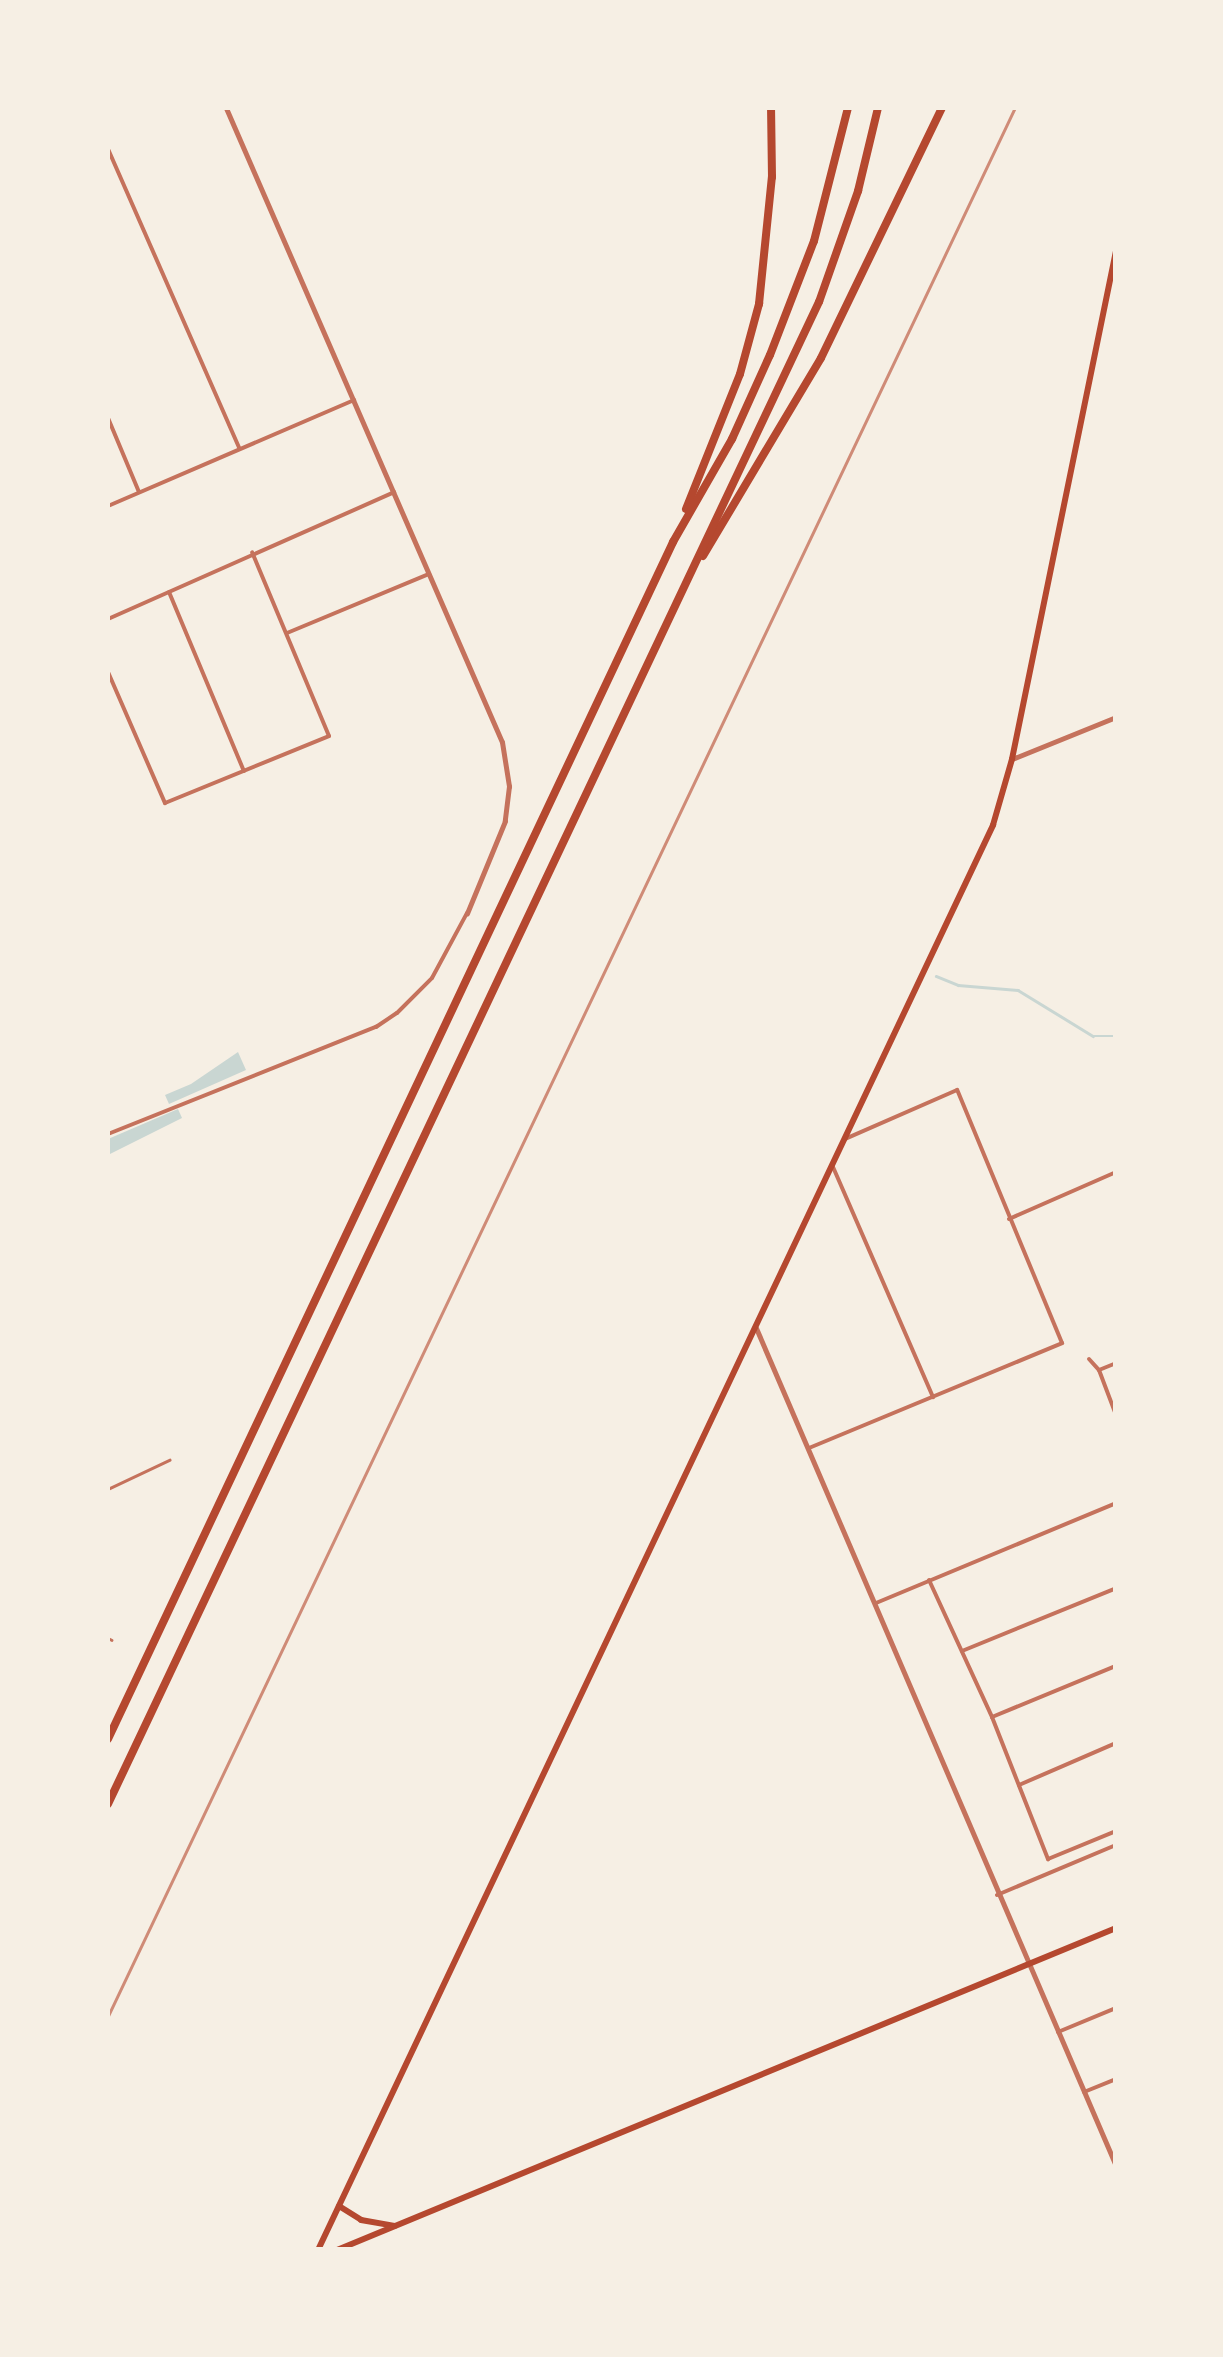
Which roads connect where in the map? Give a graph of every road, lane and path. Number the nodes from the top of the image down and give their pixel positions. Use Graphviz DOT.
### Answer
graph roads {
  1 [pos="226,108"];
  2 [pos="771,108"];
  3 [pos="848,108"];
  4 [pos="878,108"];
  5 [pos="942,108"];
  6 [pos="108,149"];
  7 [pos="1116,251"];
  8 [pos="354,400"];
  9 [pos="108,418"];
  10 [pos="239,448"];
  11 [pos="140,492"];
  12 [pos="394,492"];
  13 [pos="108,506"];
  14 [pos="673,542"];
  15 [pos="252,552"];
  16 [pos="429,574"];
  17 [pos="689,576"];
  18 [pos="169,592"];
  19 [pos="108,618"];
  20 [pos="287,633"];
  21 [pos="108,672"];
  22 [pos="1116,716"];
  23 [pos="1012,759"];
  24 [pos="244,771"];
  25 [pos="467,912"];
  26 [pos="108,1134"];
  27 [pos="844,1140"];
  28 [pos="832,1165"];
  29 [pos="1116,1172"];
  30 [pos="1009,1218"];
  31 [pos="756,1327"];
  32 [pos="1089,1359"];
  33 [pos="1116,1363"];
  34 [pos="1099,1370"];
  35 [pos="933,1397"];
  36 [pos="1116,1415"];
  37 [pos="808,1448"];
  38 [pos="169,1460"];
  39 [pos="108,1489"];
  40 [pos="1116,1504"];
  41 [pos="929,1580"];
  42 [pos="1116,1588"];
  43 [pos="876,1603"];
  44 [pos="962,1651"];
  45 [pos="1116,1666"];
  46 [pos="992,1717"];
  47 [pos="108,1738"];
  48 [pos="1116,1744"];
  49 [pos="1019,1785"];
  50 [pos="108,1804"];
  51 [pos="1116,1832"];
  52 [pos="1116,1846"];
  53 [pos="997,1895"];
  54 [pos="1116,1928"];
  55 [pos="1027,1965"];
  56 [pos="1116,2008"];
  57 [pos="1058,2032"];
  58 [pos="1116,2079"];
  59 [pos="1084,2092"];
  60 [pos="1116,2166"];
  61 [pos="339,2206"];
  62 [pos="395,2226"];
  63 [pos="318,2250"];
  64 [pos="337,2250"];
  1 -- 8 [label="street"];
  2 -- 14 [label="highway"];
  3 -- 14 [label="highway"];
  4 -- 17 [label="highway"];
  5 -- 17 [label="highway"];
  6 -- 10 [label="street"];
  7 -- 23 [label="main road"];
  8 -- 10 [label="street"];
  8 -- 12 [label="street"];
  9 -- 11 [label="street"];
  10 -- 11 [label="street"];
  11 -- 13 [label="street"];
  12 -- 15 [label="street"];
  12 -- 16 [label="street"];
  14 -- 47 [label="highway"];
  15 -- 18 [label="street"];
  15 -- 20 [label="street"];
  16 -- 20 [label="street"];
  16 -- 25 [label="street"];
  17 -- 50 [label="highway"];
  18 -- 19 [label="street"];
  18 -- 24 [label="street"];
  20 -- 24 [label="street"];
  21 -- 24 [label="street"];
  22 -- 23 [label="street"];
  23 -- 27 [label="main road"];
  25 -- 26 [label="street"];
  27 -- 28 [label="main road"];
  27 -- 30 [label="street"];
  28 -- 31 [label="main road"];
  28 -- 35 [label="street"];
  29 -- 30 [label="street"];
  30 -- 35 [label="street"];
  31 -- 37 [label="street"];
  31 -- 61 [label="main road"];
  32 -- 34 [label="street"];
  33 -- 34 [label="street"];
  34 -- 36 [label="street"];
  35 -- 37 [label="street"];
  37 -- 43 [label="street"];
  38 -- 39 [label="lane"];
  40 -- 41 [label="street"];
  41 -- 43 [label="street"];
  41 -- 44 [label="street"];
  42 -- 44 [label="street"];
  43 -- 53 [label="street"];
  44 -- 46 [label="street"];
  45 -- 46 [label="street"];
  46 -- 49 [label="street"];
  48 -- 49 [label="street"];
  49 -- 51 [label="street"];
  52 -- 53 [label="street"];
  53 -- 55 [label="street"];
  54 -- 55 [label="main road"];
  55 -- 57 [label="street"];
  55 -- 62 [label="main road"];
  56 -- 57 [label="street"];
  57 -- 59 [label="street"];
  58 -- 59 [label="street"];
  59 -- 60 [label="street"];
  61 -- 62 [label="main road"];
  61 -- 63 [label="main road"];
  62 -- 64 [label="main road"];
}
